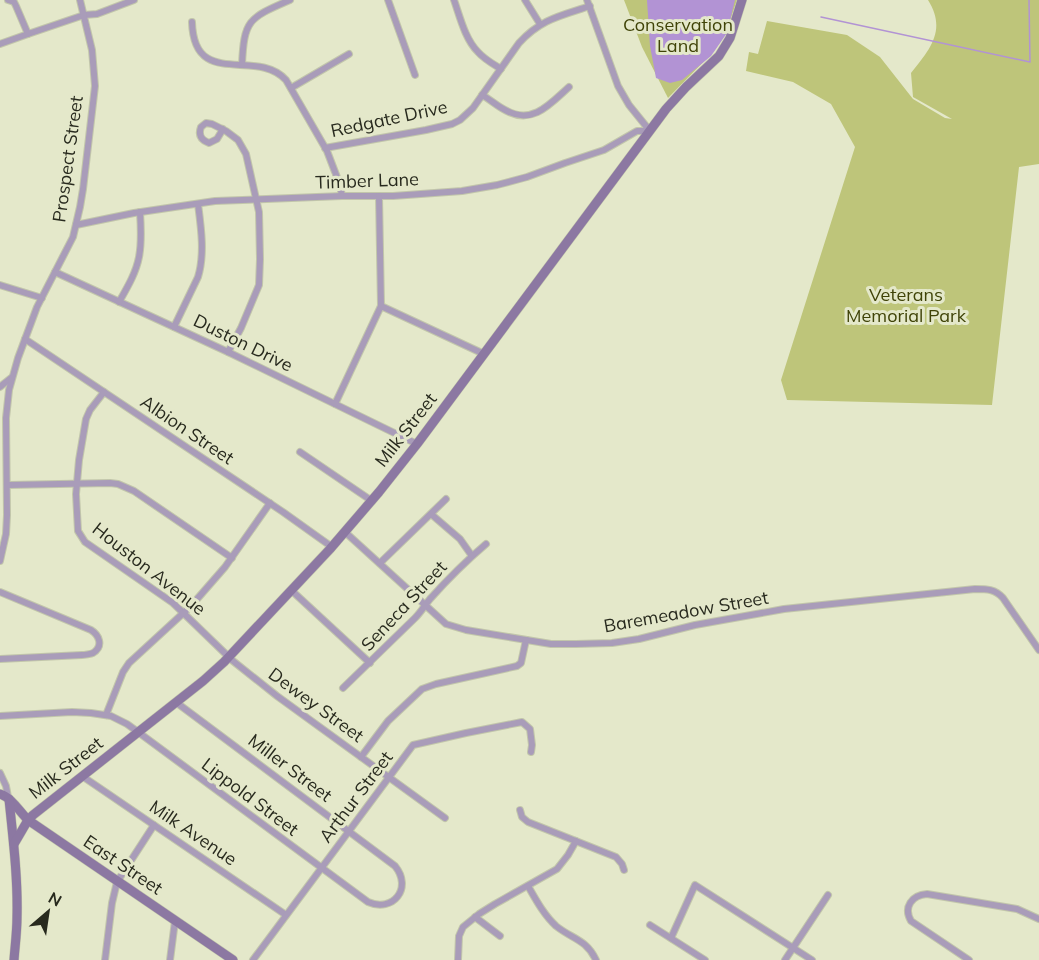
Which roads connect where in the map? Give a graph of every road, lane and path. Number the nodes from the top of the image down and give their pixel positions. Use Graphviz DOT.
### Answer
graph roads {
  1 [pos="8,0"];
  2 [pos="80,0"];
  3 [pos="134,0"];
  4 [pos="290,0"];
  5 [pos="388,0"];
  6 [pos="454,0"];
  7 [pos="525,0"];
  8 [pos="742,0"];
  9 [pos="589,3"];
  10 [pos="84,15"];
  11 [pos="192,22"];
  12 [pos="540,24"];
  13 [pos="28,34"];
  14 [pos="0,44"];
  15 [pos="349,54"];
  16 [pos="242,65"];
  17 [pos="501,69"];
  18 [pos="415,75"];
  19 [pos="569,87"];
  20 [pos="291,88"];
  21 [pos="483,95"];
  22 [pos="223,129"];
  23 [pos="650,131"];
  24 [pos="325,148"];
  25 [pos="342,196"];
  26 [pos="379,196"];
  27 [pos="256,200"];
  28 [pos="198,204"];
  29 [pos="140,212"];
  30 [pos="76,225"];
  31 [pos="55,272"];
  32 [pos="0,285"];
  33 [pos="42,298"];
  34 [pos="119,302"];
  35 [pos="381,306"];
  36 [pos="174,327"];
  37 [pos="25,339"];
  38 [pos="228,352"];
  39 [pos="484,354"];
  40 [pos="12,377"];
  41 [pos="0,387"];
  42 [pos="104,392"];
  43 [pos="1,401"];
  44 [pos="335,404"];
  45 [pos="7,408"];
  46 [pos="417,444"];
  47 [pos="300,452"];
  48 [pos="0,478"];
  49 [pos="8,482"];
  50 [pos="77,484"];
  51 [pos="446,499"];
  52 [pos="372,501"];
  53 [pos="270,503"];
  54 [pos="431,514"];
  55 [pos="345,532"];
  56 [pos="2,543"];
  57 [pos="486,544"];
  58 [pos="332,547"];
  59 [pos="472,556"];
  60 [pos="231,558"];
  61 [pos="0,561"];
  62 [pos="380,563"];
  63 [pos="291,590"];
  64 [pos="0,592"];
  65 [pos="425,606"];
  66 [pos="184,613"];
  67 [pos="525,640"];
  68 [pos="1039,650"];
  69 [pos="229,657"];
  70 [pos="0,659"];
  71 [pos="370,663"];
  72 [pos="343,688"];
  73 [pos="177,703"];
  74 [pos="106,715"];
  75 [pos="0,716"];
  76 [pos="138,732"];
  77 [pos="531,752"];
  78 [pos="361,757"];
  79 [pos="0,773"];
  80 [pos="82,776"];
  81 [pos="389,777"];
  82 [pos="4,795"];
  83 [pos="520,810"];
  84 [pos="445,818"];
  85 [pos="28,820"];
  86 [pos="154,825"];
  87 [pos="349,831"];
  88 [pos="576,841"];
  89 [pos="14,844"];
  90 [pos="385,858"];
  91 [pos="321,868"];
  92 [pos="624,870"];
  93 [pos="117,881"];
  94 [pos="528,886"];
  95 [pos="828,895"];
  96 [pos="286,915"];
  97 [pos="475,917"];
  98 [pos="1039,918"];
  99 [pos="175,921"];
  100 [pos="650,925"];
  101 [pos="500,936"];
  102 [pos="671,938"];
  103 [pos="793,948"];
  104 [pos="696,958"];
  105 [pos="14,960"];
  106 [pos="105,960"];
  107 [pos="170,960"];
  108 [pos="233,960"];
  109 [pos="253,960"];
  110 [pos="458,960"];
  111 [pos="596,960"];
  112 [pos="705,960"];
  113 [pos="785,960"];
  114 [pos="812,960"];
  115 [pos="969,960"];
  1 -- 13 [label="street"];
  2 -- 10 [label="street, Prospect Street"];
  3 -- 10 [label="street"];
  4 -- 16 [label="street"];
  5 -- 18 [label="street"];
  6 -- 17 [label="street"];
  7 -- 12 [label="street"];
  8 -- 23 [label="street, Milk Street"];
  9 -- 12 [label="street, Redgate Drive"];
  9 -- 23 [label="street"];
  10 -- 13 [label="street"];
  10 -- 30 [label="street, Prospect Street"];
  11 -- 16 [label="street"];
  12 -- 17 [label="street, Redgate Drive"];
  13 -- 14 [label="street"];
  15 -- 20 [label="street"];
  16 -- 20 [label="street"];
  17 -- 21 [label="street, Redgate Drive"];
  19 -- 21 [label="street"];
  20 -- 24 [label="street"];
  21 -- 24 [label="street, Redgate Drive"];
  22 -- 27 [label="street"];
  23 -- 26 [label="street, Timber Lane"];
  23 -- 39 [label="street, Milk Street"];
  24 -- 25 [label="street"];
  25 -- 26 [label="street, Timber Lane"];
  25 -- 27 [label="street, Timber Lane"];
  26 -- 35 [label="street"];
  27 -- 28 [label="street, Timber Lane"];
  27 -- 38 [label="street"];
  28 -- 29 [label="street, Timber Lane"];
  28 -- 36 [label="street"];
  29 -- 30 [label="street, Timber Lane"];
  29 -- 34 [label="street"];
  30 -- 31 [label="street, Prospect Street"];
  31 -- 33 [label="street, Prospect Street"];
  31 -- 34 [label="street, Duston Drive"];
  32 -- 33 [label="street"];
  33 -- 37 [label="street, Prospect Street"];
  34 -- 36 [label="street, Duston Drive"];
  35 -- 39 [label="street"];
  35 -- 44 [label="street"];
  36 -- 38 [label="street, Duston Drive"];
  37 -- 40 [label="street, Prospect Street"];
  37 -- 42 [label="street, Albion Street"];
  38 -- 44 [label="street, Duston Drive"];
  39 -- 46 [label="street, Milk Street"];
  40 -- 41 [label="street"];
  40 -- 45 [label="street, Prospect Street"];
  42 -- 50 [label="street, Houston Avenue"];
  42 -- 53 [label="street, Albion Street"];
  43 -- 45 [label="street"];
  44 -- 46 [label="street, Duston Drive"];
  45 -- 49 [label="street, Prospect Street"];
  46 -- 52 [label="street, Milk Street"];
  47 -- 52 [label="street"];
  48 -- 49 [label="street"];
  49 -- 50 [label="street"];
  49 -- 56 [label="street, Prospect Street"];
  50 -- 60 [label="street"];
  50 -- 66 [label="street, Houston Avenue"];
  51 -- 54 [label="street"];
  52 -- 55 [label="street, Milk Street"];
  53 -- 58 [label="street, Albion Street"];
  53 -- 60 [label="street"];
  54 -- 59 [label="street"];
  54 -- 62 [label="street"];
  55 -- 58 [label="street, Milk Street"];
  55 -- 62 [label="street, Baremeadow Street"];
  56 -- 61 [label="street, Prospect Street"];
  57 -- 59 [label="street, Seneca Street"];
  58 -- 63 [label="street, Milk Street"];
  59 -- 65 [label="street, Seneca Street"];
  60 -- 66 [label="street"];
  62 -- 65 [label="street, Baremeadow Street"];
  63 -- 69 [label="street, Milk Street"];
  63 -- 71 [label="street"];
  64 -- 70 [label="street"];
  65 -- 67 [label="street, Baremeadow Street"];
  65 -- 71 [label="street, Seneca Street"];
  66 -- 69 [label="street, Houston Avenue"];
  66 -- 74 [label="street"];
  67 -- 68 [label="street, Baremeadow Street"];
  67 -- 78 [label="street"];
  69 -- 73 [label="street, Milk Street"];
  69 -- 78 [label="street, Dewey Street"];
  71 -- 72 [label="street, Seneca Street"];
  73 -- 76 [label="street, Milk Street"];
  73 -- 87 [label="street, Miller Street"];
  74 -- 75 [label="street"];
  74 -- 76 [label="street, Lippold Street"];
  76 -- 80 [label="street, Milk Street"];
  76 -- 91 [label="street, Lippold Street"];
  77 -- 81 [label="street, Arthur Street"];
  78 -- 81 [label="street, Dewey Street"];
  79 -- 82 [label="street"];
  80 -- 85 [label="street, Milk Street"];
  80 -- 86 [label="street, Milk Avenue"];
  81 -- 84 [label="street, Dewey Street"];
  81 -- 87 [label="street, Arthur Street"];
  82 -- 85 [label="street, East Street"];
  82 -- 89 [label="street"];
  83 -- 88 [label="street"];
  85 -- 89 [label="street"];
  85 -- 93 [label="street, East Street"];
  86 -- 93 [label="street"];
  86 -- 96 [label="street, Milk Avenue"];
  87 -- 90 [label="street, Miller Street"];
  87 -- 91 [label="street, Arthur Street"];
  88 -- 92 [label="street"];
  88 -- 94 [label="street"];
  89 -- 105 [label="street"];
  90 -- 91 [label="street, Lippold Street"];
  91 -- 96 [label="street, Arthur Street"];
  93 -- 99 [label="street, East Street"];
  93 -- 106 [label="street"];
  94 -- 97 [label="street"];
  94 -- 111 [label="street"];
  95 -- 103 [label="street"];
  96 -- 109 [label="street, Arthur Street"];
  97 -- 101 [label="street"];
  97 -- 110 [label="street"];
  98 -- 115 [label="street"];
  99 -- 107 [label="street"];
  99 -- 108 [label="street, East Street"];
  100 -- 102 [label="street"];
  102 -- 103 [label="street"];
  102 -- 104 [label="street"];
  103 -- 113 [label="street"];
  103 -- 114 [label="street"];
  104 -- 112 [label="street"];
}
